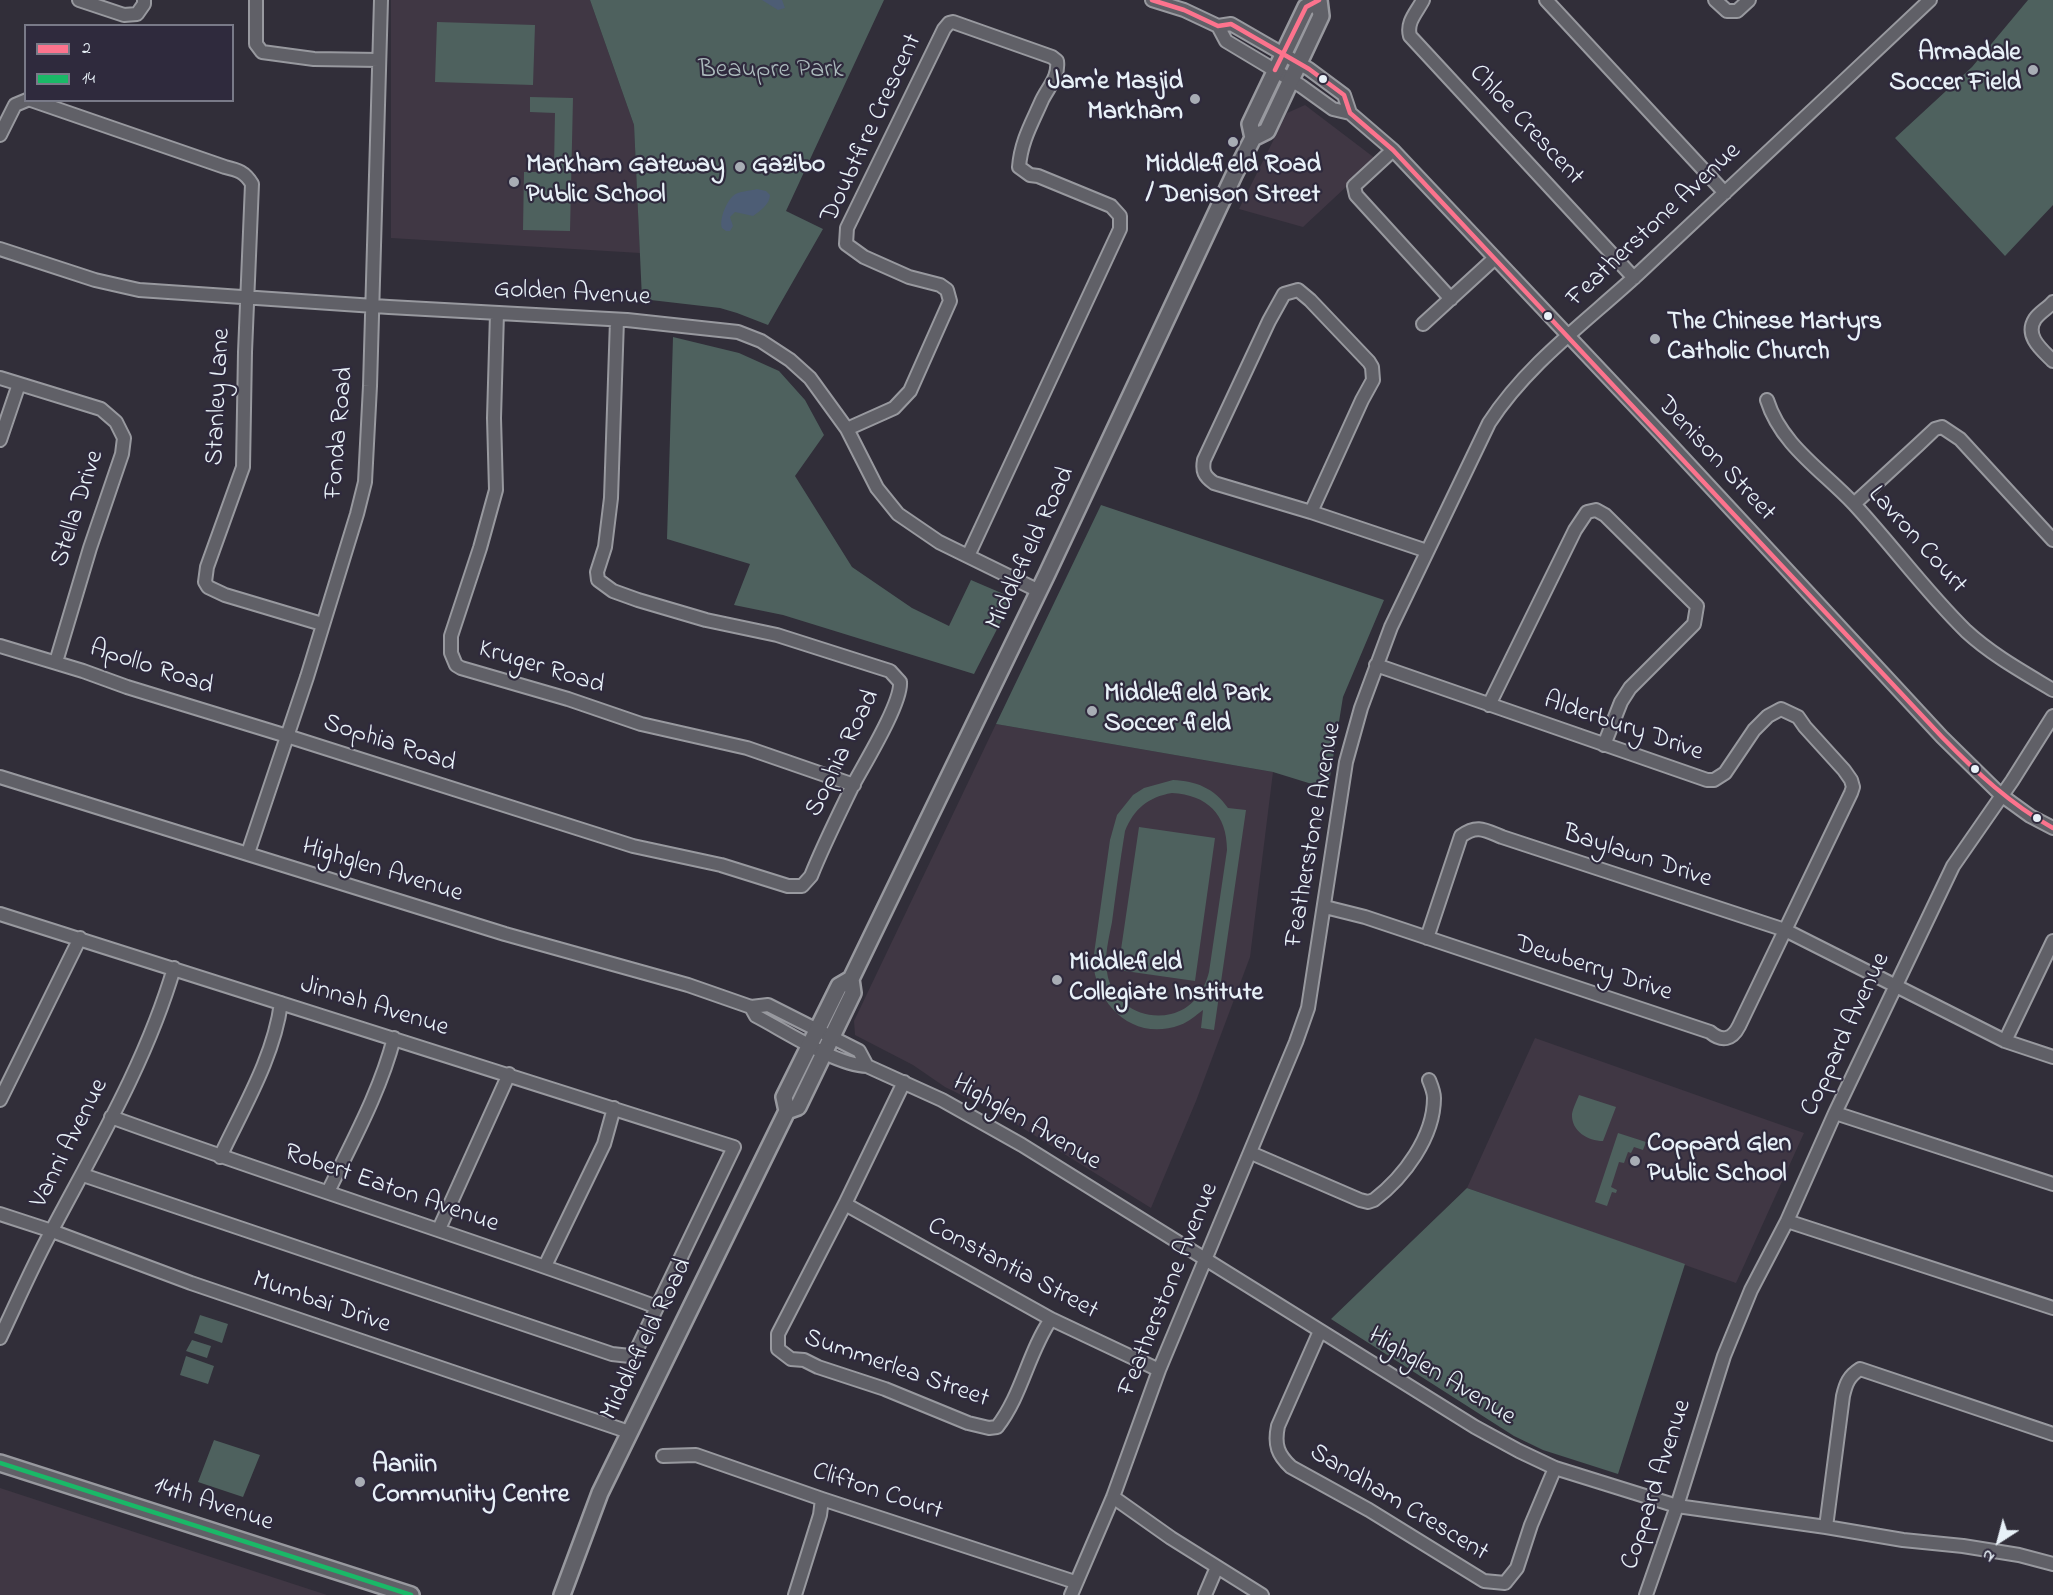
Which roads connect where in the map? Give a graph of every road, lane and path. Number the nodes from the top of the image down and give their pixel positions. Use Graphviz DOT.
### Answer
graph roads {
  1 [pos="79,0"];
  2 [pos="144,0"];
  3 [pos="256,0"];
  4 [pos="381,0"];
  5 [pos="1152,0"];
  6 [pos="1423,0"];
  7 [pos="1546,0"];
  8 [pos="1715,0"];
  9 [pos="1749,0"];
  10 [pos="1930,0"];
  11 [pos="1319,1"];
  12 [pos="1218,26"];
  13 [pos="1283,54"];
  14 [pos="379,60"];
  15 [pos="1299,64"];
  16 [pos="1275,70"];
  17 [pos="1291,79"];
  18 [pos="24,102"];
  19 [pos="35,102"];
  20 [pos="1350,113"];
  21 [pos="0,135"];
  22 [pos="1252,138"];
  23 [pos="1393,150"];
  24 [pos="1725,193"];
  25 [pos="0,249"];
  26 [pos="1495,258"];
  27 [pos="1634,278"];
  28 [pos="248,298"];
  29 [pos="1451,299"];
  30 [pos="2053,302"];
  31 [pos="372,306"];
  32 [pos="497,313"];
  33 [pos="618,320"];
  34 [pos="1424,324"];
  35 [pos="1568,336"];
  36 [pos="2053,361"];
  37 [pos="0,378"];
  38 [pos="19,384"];
  39 [pos="1767,400"];
  40 [pos="847,429"];
  41 [pos="0,440"];
  42 [pos="1854,504"];
  43 [pos="1311,512"];
  44 [pos="2053,540"];
  45 [pos="1427,551"];
  46 [pos="968,556"];
  47 [pos="1039,591"];
  48 [pos="322,624"];
  49 [pos="0,646"];
  50 [pos="56,662"];
  51 [pos="1376,665"];
  52 [pos="2053,690"];
  53 [pos="1489,705"];
  54 [pos="2053,716"];
  55 [pos="287,736"];
  56 [pos="1604,745"];
  57 [pos="0,777"];
  58 [pos="854,785"];
  59 [pos="2001,795"];
  60 [pos="2053,828"];
  61 [pos="249,853"];
  62 [pos="1325,907"];
  63 [pos="0,914"];
  64 [pos="1785,930"];
  65 [pos="80,938"];
  66 [pos="1427,938"];
  67 [pos="2053,941"];
  68 [pos="174,968"];
  69 [pos="1896,985"];
  70 [pos="281,1003"];
  71 [pos="751,1007"];
  72 [pos="825,1033"];
  73 [pos="394,1038"];
  74 [pos="2005,1041"];
  75 [pos="818,1048"];
  76 [pos="2053,1057"];
  77 [pos="867,1066"];
  78 [pos="508,1074"];
  79 [pos="1429,1080"];
  80 [pos="904,1082"];
  81 [pos="0,1100"];
  82 [pos="614,1108"];
  83 [pos="1835,1113"];
  84 [pos="111,1117"];
  85 [pos="1251,1153"];
  86 [pos="220,1157"];
  87 [pos="83,1175"];
  88 [pos="2053,1184"];
  89 [pos="328,1192"];
  90 [pos="845,1204"];
  91 [pos="0,1214"];
  92 [pos="1788,1221"];
  93 [pos="439,1229"];
  94 [pos="52,1231"];
  95 [pos="1205,1260"];
  96 [pos="545,1266"];
  97 [pos="657,1307"];
  98 [pos="2053,1308"];
  99 [pos="1051,1319"];
  100 [pos="1320,1331"];
  101 [pos="0,1338"];
  102 [pos="1159,1370"];
  103 [pos="629,1432"];
  104 [pos="2053,1434"];
  105 [pos="663,1456"];
  106 [pos="0,1463"];
  107 [pos="1555,1468"];
  108 [pos="1113,1497"];
  109 [pos="822,1499"];
  110 [pos="1677,1506"];
  111 [pos="1826,1527"];
  112 [pos="2053,1564"];
  113 [pos="1217,1567"];
  114 [pos="1075,1582"];
  115 [pos="411,1595"];
  116 [pos="562,1595"];
  117 [pos="795,1595"];
  118 [pos="1071,1595"];
  119 [pos="1205,1595"];
  120 [pos="1262,1595"];
  121 [pos="1646,1595"];
  1 -- 2 [label="street"];
  3 -- 14 [label="street"];
  4 -- 14 [label="street, Fonda Road"];
  5 -- 12 [label="street, Denison Street"];
  6 -- 27 [label="street, Chloe Crescent"];
  7 -- 24 [label="street"];
  8 -- 9 [label="street"];
  10 -- 24 [label="street, Featherstone Avenue"];
  11 -- 13 [label="main road, Middlefield Road"];
  11 -- 15 [label="main road, Middlefield Road"];
  12 -- 13 [label="street, Denison Street"];
  12 -- 16 [label="street, Denison Street"];
  13 -- 15 [label="street, Denison Street"];
  13 -- 16 [label="main road, Middlefield Road"];
  14 -- 31 [label="street, Fonda Road"];
  15 -- 17 [label="main road, Middlefield Road"];
  15 -- 20 [label="street, Denison Street"];
  16 -- 17 [label="street, Denison Street"];
  16 -- 22 [label="main road, Middlefield Road"];
  17 -- 20 [label="street, Denison Street"];
  17 -- 22 [label="main road, Middlefield Road"];
  18 -- 21 [label="street"];
  19 -- 28 [label="street"];
  20 -- 23 [label="street, Denison Street"];
  22 -- 47 [label="main road, Middlefield Road"];
  23 -- 26 [label="street, Denison Street"];
  23 -- 29 [label="street"];
  24 -- 27 [label="street, Featherstone Avenue"];
  25 -- 28 [label="street, Golden Avenue"];
  26 -- 29 [label="street"];
  26 -- 35 [label="street, Denison Street"];
  27 -- 35 [label="street, Featherstone Avenue"];
  28 -- 31 [label="street, Golden Avenue"];
  28 -- 48 [label="street, Stanley Lane"];
  29 -- 34 [label="street"];
  30 -- 36 [label="street"];
  31 -- 32 [label="street, Golden Avenue"];
  31 -- 48 [label="street, Fonda Road"];
  32 -- 33 [label="street, Golden Avenue"];
  32 -- 58 [label="street, Kruger Road"];
  33 -- 40 [label="street, Golden Avenue"];
  33 -- 58 [label="street, Sophia Road"];
  35 -- 45 [label="street, Featherstone Avenue"];
  35 -- 59 [label="street, Denison Street"];
  37 -- 38 [label="street, Stella Drive"];
  38 -- 41 [label="street"];
  38 -- 50 [label="street, Stella Drive"];
  39 -- 42 [label="street, Lavron Court"];
  40 -- 46 [label="street, Golden Avenue"];
  40 -- 46 [label="street, Doubtfire Crescent"];
  42 -- 44 [label="street"];
  42 -- 52 [label="street, Lavron Court"];
  43 -- 43 [label="street"];
  43 -- 45 [label="street"];
  45 -- 51 [label="street, Featherstone Avenue"];
  46 -- 47 [label="street, Golden Avenue"];
  47 -- 72 [label="main road, Middlefield Road"];
  48 -- 55 [label="street, Fonda Road"];
  49 -- 50 [label="street, Apollo Road"];
  50 -- 55 [label="street, Apollo Road"];
  51 -- 53 [label="street, Alderbury Drive"];
  51 -- 62 [label="street, Featherstone Avenue"];
  53 -- 56 [label="street, Alderbury Drive"];
  53 -- 56 [label="street"];
  54 -- 59 [label="street, Coppard Avenue"];
  55 -- 58 [label="street, Sophia Road"];
  55 -- 61 [label="street, Fonda Road"];
  56 -- 64 [label="street, Alderbury Drive"];
  57 -- 61 [label="street, Highglen Avenue"];
  59 -- 60 [label="street, Denison Street"];
  59 -- 69 [label="street, Coppard Avenue"];
  61 -- 71 [label="street, Highglen Avenue"];
  62 -- 66 [label="street, Dewberry Drive"];
  62 -- 85 [label="street, Featherstone Avenue"];
  63 -- 65 [label="street, Jinnah Avenue"];
  64 -- 66 [label="street, Dewberry Drive"];
  64 -- 66 [label="street, Baylawn Drive"];
  64 -- 69 [label="street, Baylawn Drive"];
  65 -- 68 [label="street, Jinnah Avenue"];
  65 -- 81 [label="street"];
  67 -- 74 [label="street"];
  68 -- 70 [label="street, Jinnah Avenue"];
  68 -- 84 [label="street, Vanni Avenue"];
  69 -- 74 [label="street, Baylawn Drive"];
  69 -- 83 [label="street, Coppard Avenue"];
  70 -- 73 [label="street, Jinnah Avenue"];
  70 -- 86 [label="street"];
  71 -- 72 [label="street, Highglen Avenue"];
  71 -- 75 [label="street, Highglen Avenue"];
  72 -- 75 [label="main road, Middlefield Road"];
  72 -- 77 [label="street, Highglen Avenue"];
  73 -- 78 [label="street, Jinnah Avenue"];
  73 -- 89 [label="street"];
  74 -- 76 [label="street, Baylawn Drive"];
  75 -- 77 [label="street, Highglen Avenue"];
  75 -- 103 [label="main road, Middlefield Road"];
  77 -- 80 [label="street, Highglen Avenue"];
  78 -- 82 [label="street, Jinnah Avenue"];
  78 -- 93 [label="street"];
  79 -- 85 [label="street"];
  80 -- 90 [label="street, Summerlea Street"];
  80 -- 95 [label="street, Highglen Avenue"];
  82 -- 96 [label="street"];
  82 -- 97 [label="street, Jinnah Avenue"];
  83 -- 88 [label="street"];
  83 -- 92 [label="street, Coppard Avenue"];
  84 -- 86 [label="street, Robert Eaton Avenue"];
  84 -- 87 [label="street, Vanni Avenue"];
  85 -- 95 [label="street, Featherstone Avenue"];
  86 -- 89 [label="street, Robert Eaton Avenue"];
  87 -- 94 [label="street, Vanni Avenue"];
  87 -- 97 [label="street"];
  89 -- 93 [label="street, Robert Eaton Avenue"];
  90 -- 99 [label="street, Constantia Street"];
  90 -- 99 [label="street, Summerlea Street"];
  91 -- 94 [label="street, Mumbai Drive"];
  92 -- 98 [label="street"];
  92 -- 110 [label="street, Coppard Avenue"];
  93 -- 96 [label="street, Robert Eaton Avenue"];
  94 -- 101 [label="street, Vanni Avenue"];
  94 -- 103 [label="street, Mumbai Drive"];
  95 -- 100 [label="street, Highglen Avenue"];
  95 -- 102 [label="street, Featherstone Avenue"];
  96 -- 97 [label="street, Robert Eaton Avenue"];
  99 -- 102 [label="street, Constantia Street"];
  100 -- 107 [label="street, Highglen Avenue"];
  100 -- 107 [label="street, Sandham Crescent"];
  102 -- 108 [label="street, Featherstone Avenue"];
  103 -- 116 [label="main road, Middlefield Road"];
  104 -- 111 [label="street"];
  105 -- 109 [label="street, Clifton Court"];
  106 -- 115 [label="main road, 14th Avenue"];
  107 -- 110 [label="street, Highglen Avenue"];
  108 -- 113 [label="street"];
  108 -- 114 [label="street, Featherstone Avenue"];
  109 -- 114 [label="street, Clifton Court"];
  109 -- 117 [label="street"];
  110 -- 111 [label="street, Highglen Avenue"];
  110 -- 121 [label="street, Coppard Avenue"];
  111 -- 112 [label="street, Highglen Avenue"];
  113 -- 119 [label="street"];
  113 -- 120 [label="street"];
  114 -- 118 [label="street, Featherstone Avenue"];
}
